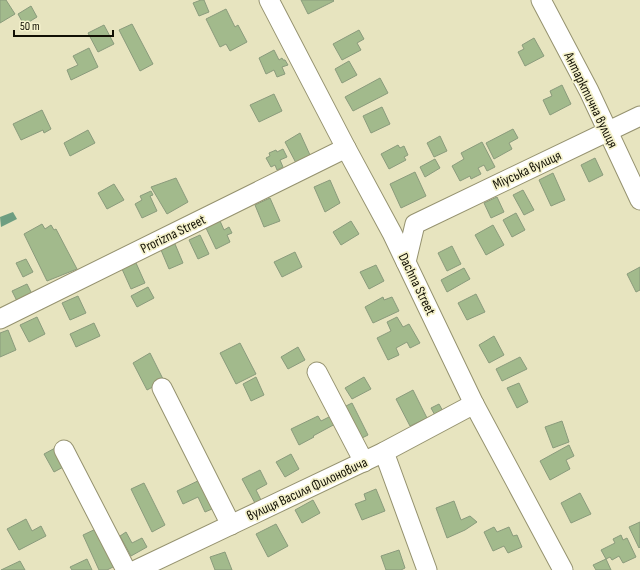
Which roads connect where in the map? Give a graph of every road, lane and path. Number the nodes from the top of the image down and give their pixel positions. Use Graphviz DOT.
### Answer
graph roads {
  1 [pos="269,0"];
  2 [pos="541,0"];
  3 [pos="640,116"];
  4 [pos="608,132"];
  5 [pos="346,148"];
  6 [pos="640,200"];
  7 [pos="381,212"];
  8 [pos="414,224"];
  9 [pos="406,262"];
  10 [pos="0,319"];
  11 [pos="317,372"];
  12 [pos="162,388"];
  13 [pos="474,404"];
  14 [pos="64,450"];
  15 [pos="384,452"];
  16 [pos="364,462"];
  17 [pos="231,525"];
  18 [pos="126,570"];
  19 [pos="136,570"];
  20 [pos="427,570"];
  21 [pos="563,570"];
  1 -- 5 [label="street, Dachna Street"];
  2 -- 4 [label="street, Антарктична вулиця"];
  3 -- 4 [label="street, Міуська вулиця"];
  4 -- 6 [label="street, Антарктична вулиця"];
  4 -- 8 [label="street, Міуська вулиця"];
  5 -- 7 [label="street, Dachna Street"];
  5 -- 10 [label="street, Prorizna Street"];
  7 -- 8 [label="street"];
  7 -- 9 [label="street, Dachna Street"];
  8 -- 9 [label="street"];
  9 -- 13 [label="street, Dachna Street"];
  11 -- 16 [label="street"];
  12 -- 17 [label="street"];
  13 -- 15 [label="street, вулиця Василя Филоновича"];
  13 -- 21 [label="street, Dachna Street"];
  14 -- 18 [label="street"];
  15 -- 16 [label="street, вулиця Василя Филоновича"];
  15 -- 20 [label="street"];
  16 -- 17 [label="street, вулиця Василя Филоновича"];
  17 -- 19 [label="street, вулиця Василя Филоновича"];
}
